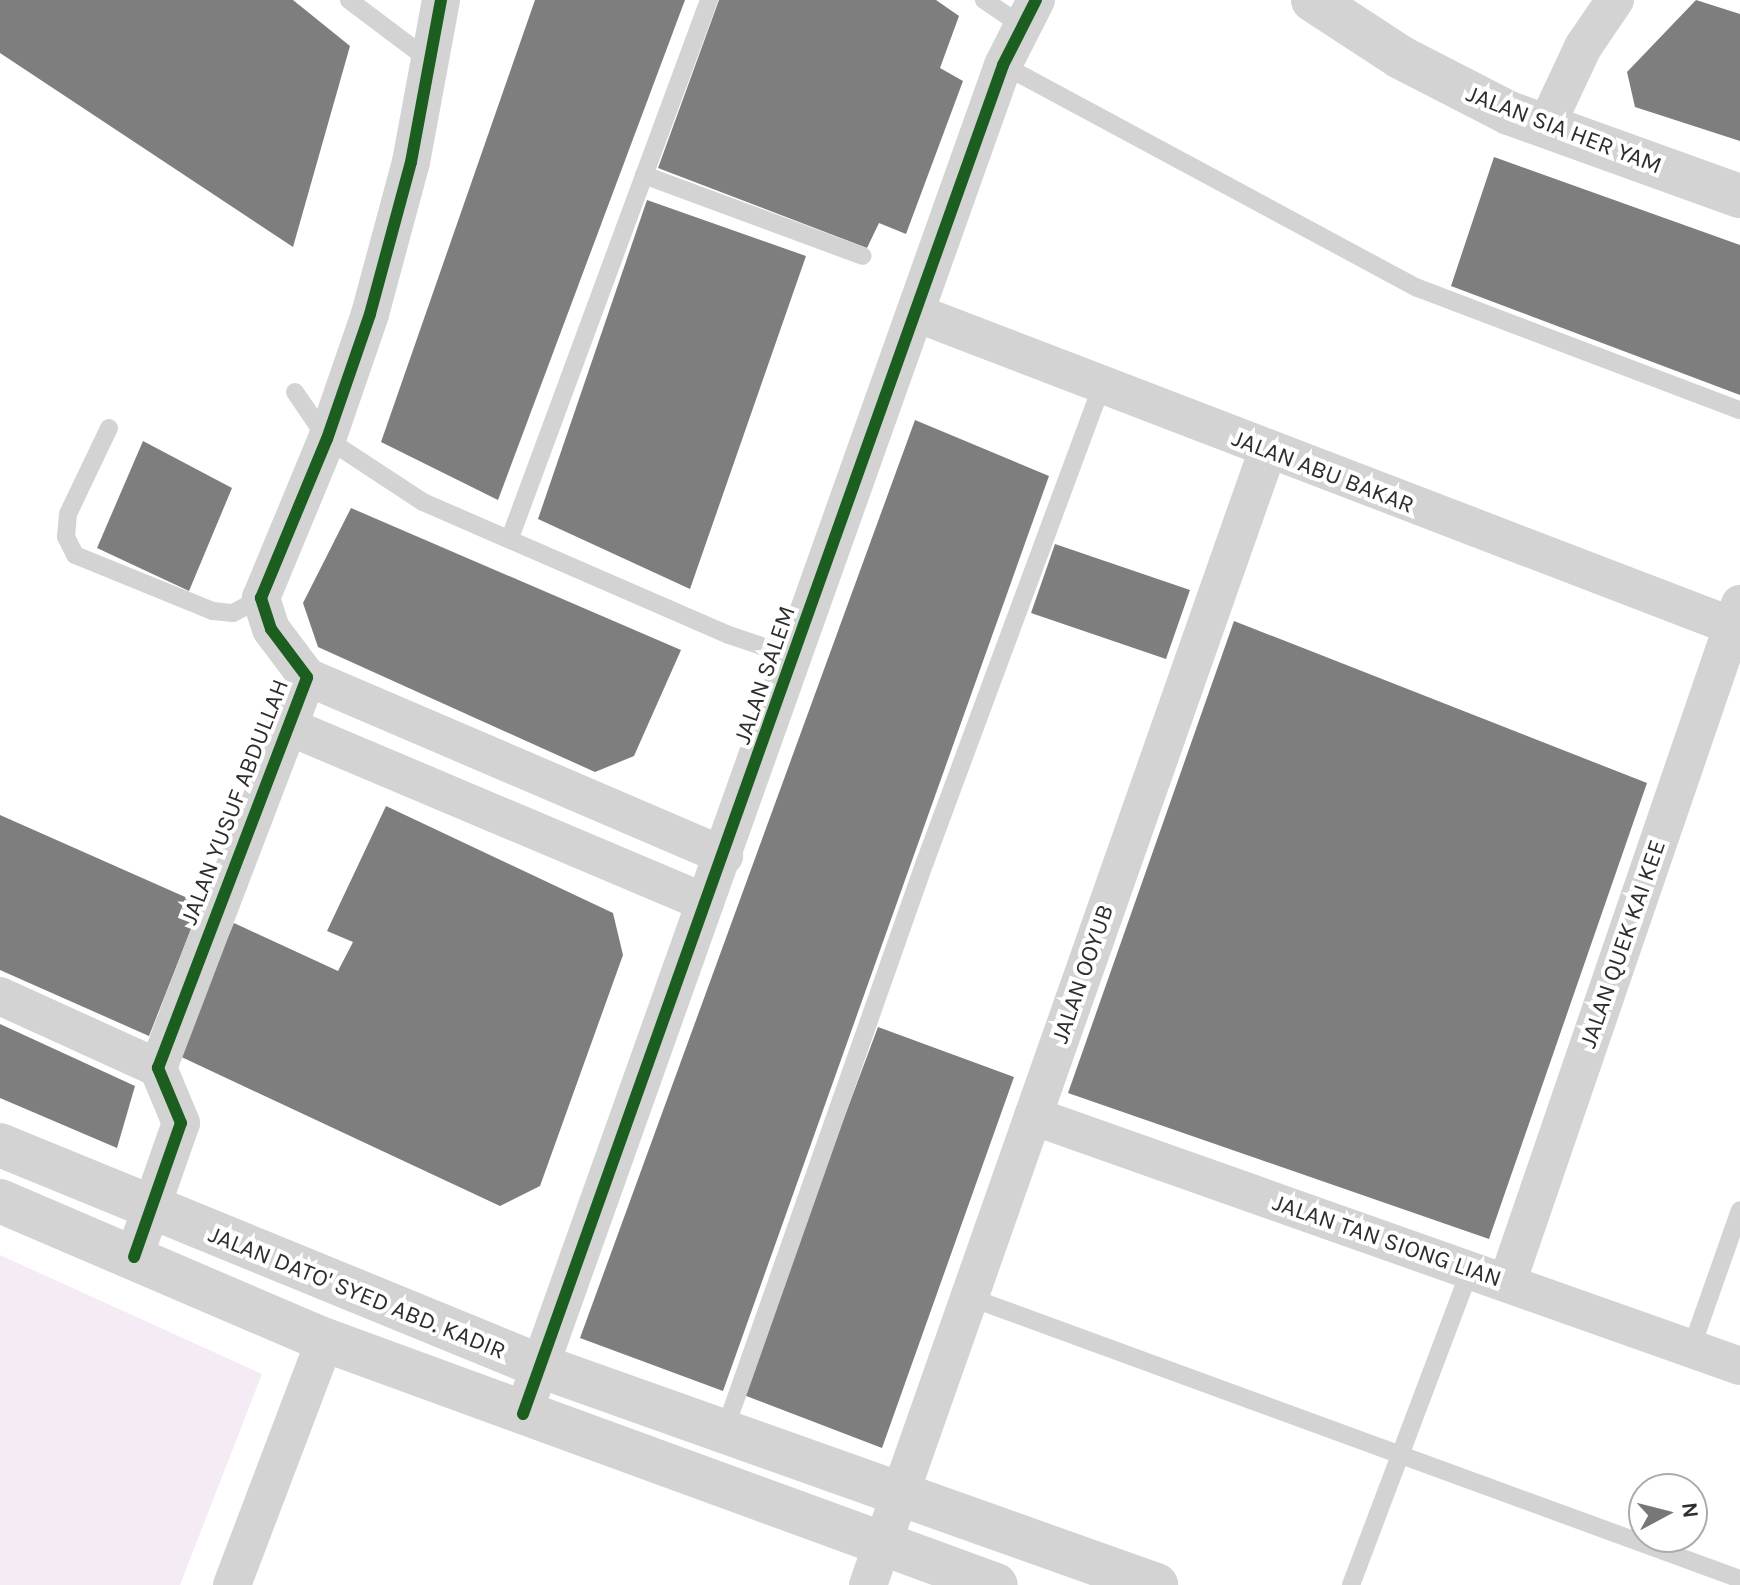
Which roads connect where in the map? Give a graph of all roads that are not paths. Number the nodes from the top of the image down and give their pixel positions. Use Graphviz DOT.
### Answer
graph roads {
  1 [pos="349,0"];
  2 [pos="441,0"];
  3 [pos="709,0"];
  4 [pos="984,0"];
  5 [pos="1313,0"];
  6 [pos="1615,0"];
  7 [pos="1028,13"];
  8 [pos="430,61"];
  9 [pos="1003,65"];
  10 [pos="1546,126"];
  11 [pos="644,175"];
  12 [pos="1740,196"];
  13 [pos="863,256"];
  14 [pos="916,313"];
  15 [pos="1102,385"];
  16 [pos="295,392"];
  17 [pos="1740,410"];
  18 [pos="109,428"];
  19 [pos="327,439"];
  20 [pos="1267,452"];
  21 [pos="510,538"];
  22 [pos="261,598"];
  23 [pos="1736,615"];
  24 [pos="794,657"];
  25 [pos="307,677"];
  26 [pos="285,725"];
  27 [pos="724,856"];
  28 [pos="705,902"];
  29 [pos="0,996"];
  30 [pos="158,1068"];
  31 [pos="1033,1116"];
  32 [pos="0,1145"];
  33 [pos="0,1201"];
  34 [pos="1740,1210"];
  35 [pos="153,1211"];
  36 [pos="134,1257"];
  37 [pos="1470,1270"];
  38 [pos="1507,1283"];
  39 [pos="969,1297"];
  40 [pos="325,1340"];
  41 [pos="1691,1349"];
  42 [pos="540,1366"];
  43 [pos="1740,1366"];
  44 [pos="523,1414"];
  45 [pos="723,1435"];
  46 [pos="1401,1453"];
  47 [pos="899,1495"];
  48 [pos="875,1565"];
  49 [pos="1740,1579"];
  50 [pos="232,1585"];
  51 [pos="996,1585"];
  52 [pos="1156,1585"];
  53 [pos="1351,1585"];
  1 -- 8 [label="lane"];
  2 -- 8 [label="street"];
  3 -- 11 [label="lane"];
  4 -- 7 [label="lane"];
  5 -- 10 [label="street, JALAN SIA HER YAM"];
  6 -- 10 [label="street"];
  7 -- 9 [label="street, JALAN SALEM"];
  8 -- 19 [label="street"];
  9 -- 14 [label="street, JALAN SALEM"];
  9 -- 17 [label="lane"];
  10 -- 12 [label="street, JALAN SIA HER YAM"];
  11 -- 13 [label="lane"];
  11 -- 21 [label="lane"];
  14 -- 15 [label="street, JALAN ABU BAKAR"];
  14 -- 24 [label="street, JALAN SALEM"];
  15 -- 20 [label="street, JALAN ABU BAKAR"];
  15 -- 45 [label="lane"];
  16 -- 19 [label="lane"];
  18 -- 22 [label="lane"];
  19 -- 21 [label="lane"];
  19 -- 22 [label="street"];
  20 -- 23 [label="street, JALAN ABU BAKAR"];
  20 -- 31 [label="street, JALAN OOYUB"];
  21 -- 24 [label="lane"];
  22 -- 25 [label="street, JALAN YUSUF ABDULLAH"];
  23 -- 38 [label="street, JALAN QUEK KAI KEE"];
  24 -- 27 [label="street, JALAN SALEM"];
  25 -- 26 [label="street, JALAN YUSUF ABDULLAH"];
  25 -- 27 [label="street"];
  26 -- 28 [label="street"];
  26 -- 30 [label="street, JALAN YUSUF ABDULLAH"];
  27 -- 28 [label="street, JALAN SALEM"];
  28 -- 42 [label="street, JALAN SALEM"];
  29 -- 30 [label="street"];
  30 -- 35 [label="street"];
  31 -- 37 [label="street, JALAN TAN SIONG LIAN"];
  31 -- 39 [label="street, JALAN OOYUB"];
  32 -- 35 [label="street, JALAN DATO' SYED ABD. KADIR"];
  33 -- 36 [label="street"];
  34 -- 41 [label="lane"];
  35 -- 36 [label="street"];
  35 -- 42 [label="street, JALAN DATO' SYED ABD. KADIR"];
  36 -- 40 [label="street"];
  37 -- 38 [label="street, JALAN TAN SIONG LIAN"];
  37 -- 46 [label="lane"];
  38 -- 41 [label="street, JALAN TAN SIONG LIAN"];
  39 -- 46 [label="lane"];
  39 -- 47 [label="street, JALAN OOYUB"];
  40 -- 44 [label="street"];
  40 -- 50 [label="street"];
  41 -- 43 [label="street, JALAN TAN SIONG LIAN"];
  42 -- 44 [label="street, JALAN SALEM"];
  42 -- 45 [label="street, JALAN DATO' SYED ABD. KADIR"];
  44 -- 48 [label="street"];
  45 -- 47 [label="street, JALAN DATO' SYED ABD. KADIR"];
  46 -- 49 [label="lane"];
  46 -- 53 [label="lane"];
  47 -- 48 [label="street"];
  47 -- 52 [label="street, JALAN DATO' SYED ABD. KADIR"];
  48 -- 51 [label="street"];
}
